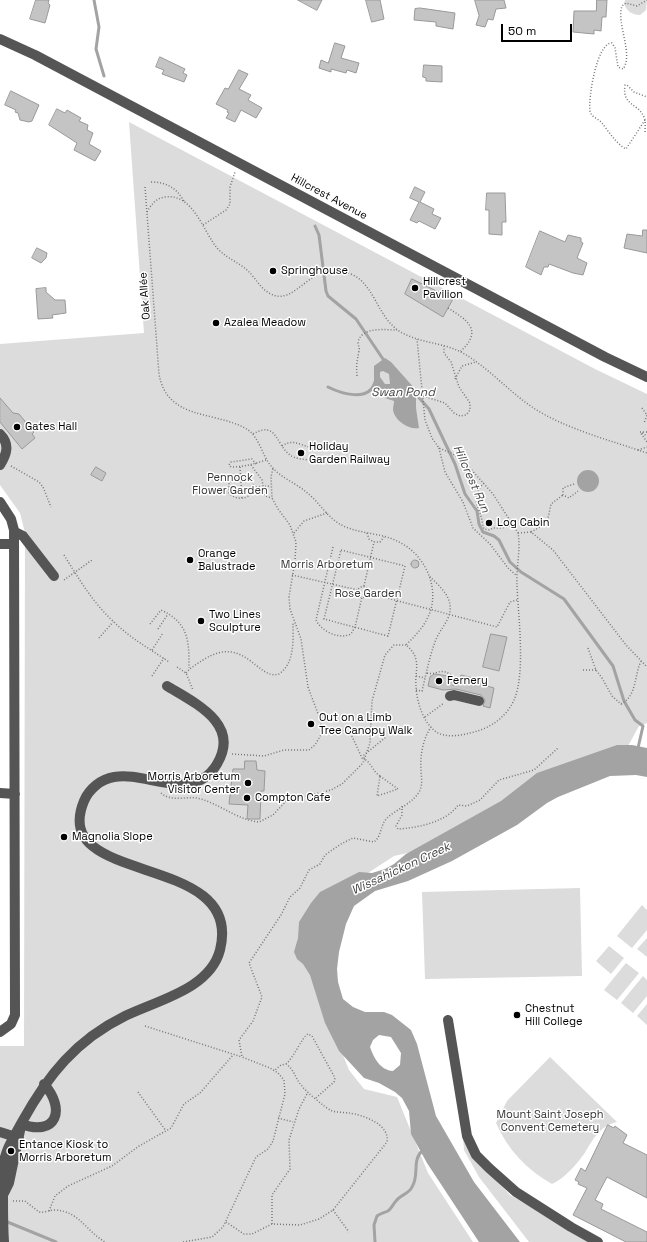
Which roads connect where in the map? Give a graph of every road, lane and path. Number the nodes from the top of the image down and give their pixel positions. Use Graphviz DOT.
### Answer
graph roads {
  1 [pos="647,0"];
  2 [pos="0,38"];
  3 [pos="647,97"];
  4 [pos="645,120"];
  5 [pos="645,132"];
  6 [pos="239,163"];
  7 [pos="151,182"];
  8 [pos="145,187"];
  9 [pos="184,201"];
  10 [pos="147,212"];
  11 [pos="203,226"];
  12 [pos="448,308"];
  13 [pos="398,330"];
  14 [pos="417,339"];
  15 [pos="444,345"];
  16 [pos="460,352"];
  17 [pos="476,362"];
  18 [pos="357,376"];
  19 [pos="647,377"];
  20 [pos="455,379"];
  21 [pos="423,396"];
  22 [pos="642,408"];
  23 [pos="646,412"];
  24 [pos="646,424"];
  25 [pos="640,432"];
  26 [pos="647,432"];
  27 [pos="0,434"];
  28 [pos="253,434"];
  29 [pos="647,436"];
  30 [pos="313,441"];
  31 [pos="647,442"];
  32 [pos="282,446"];
  33 [pos="647,447"];
  34 [pos="439,448"];
  35 [pos="638,450"];
  36 [pos="647,453"];
  37 [pos="342,457"];
  38 [pos="266,459"];
  39 [pos="2,461"];
  40 [pos="256,464"];
  41 [pos="251,465"];
  42 [pos="240,467"];
  43 [pos="273,468"];
  44 [pos="241,477"];
  45 [pos="484,483"];
  46 [pos="574,484"];
  47 [pos="271,486"];
  48 [pos="254,487"];
  49 [pos="263,487"];
  50 [pos="229,488"];
  51 [pos="242,488"];
  52 [pos="205,490"];
  53 [pos="578,491"];
  54 [pos="563,495"];
  55 [pos="242,498"];
  56 [pos="272,498"];
  57 [pos="0,502"];
  58 [pos="51,507"];
  59 [pos="326,513"];
  60 [pos="513,525"];
  61 [pos="15,532"];
  62 [pos="531,532"];
  63 [pos="294,533"];
  64 [pos="367,533"];
  65 [pos="518,533"];
  66 [pos="384,537"];
  67 [pos="374,542"];
  68 [pos="0,544"];
  69 [pos="14,544"];
  70 [pos="333,547"];
  71 [pos="64,555"];
  72 [pos="371,558"];
  73 [pos="92,560"];
  74 [pos="75,572"];
  75 [pos="70,575"];
  76 [pos="292,575"];
  77 [pos="54,576"];
  78 [pos="429,576"];
  79 [pos="517,576"];
  80 [pos="325,583"];
  81 [pos="332,585"];
  82 [pos="364,586"];
  83 [pos="358,590"];
  84 [pos="368,593"];
  85 [pos="362,597"];
  86 [pos="518,599"];
  87 [pos="396,600"];
  88 [pos="431,609"];
  89 [pos="449,613"];
  90 [pos="168,614"];
  91 [pos="294,621"];
  92 [pos="113,622"];
  93 [pos="150,624"];
  94 [pos="355,627"];
  95 [pos="158,630"];
  96 [pos="163,634"];
  97 [pos="99,638"];
  98 [pos="406,645"];
  99 [pos="588,648"];
  100 [pos="152,650"];
  101 [pos="164,658"];
  102 [pos="169,662"];
  103 [pos="640,662"];
  104 [pos="177,667"];
  105 [pos="647,667"];
  106 [pos="189,668"];
  107 [pos="583,670"];
  108 [pos="596,670"];
  109 [pos="152,676"];
  110 [pos="416,676"];
  111 [pos="425,678"];
  112 [pos="167,686"];
  113 [pos="416,690"];
  114 [pos="450,696"];
  115 [pos="479,701"];
  116 [pos="322,726"];
  117 [pos="431,727"];
  118 [pos="386,737"];
  119 [pos="558,748"];
  120 [pos="244,755"];
  121 [pos="364,759"];
  122 [pos="380,776"];
  123 [pos="160,782"];
  124 [pos="0,793"];
  125 [pos="15,794"];
  126 [pos="402,806"];
  127 [pos="448,1020"];
  128 [pos="145,1026"];
  129 [pos="0,1032"];
  130 [pos="234,1055"];
  131 [pos="242,1057"];
  132 [pos="286,1064"];
  133 [pos="274,1070"];
  134 [pos="44,1084"];
  135 [pos="138,1092"];
  136 [pos="308,1092"];
  137 [pos="316,1098"];
  138 [pos="278,1118"];
  139 [pos="293,1122"];
  140 [pos="21,1124"];
  141 [pos="166,1131"];
  142 [pos="0,1132"];
  143 [pos="16,1137"];
  144 [pos="5,1199"];
  145 [pos="333,1210"];
  146 [pos="49,1211"];
  147 [pos="226,1222"];
  148 [pos="272,1224"];
  149 [pos="348,1232"];
  150 [pos="4,1242"];
  151 [pos="105,1242"];
  152 [pos="183,1242"];
  153 [pos="598,1242"];
  1 -- 4 [label="path"];
  2 -- 6 [label="street, Hillcrest Avenue"];
  3 -- 4 [label="path"];
  4 -- 5 [label="path"];
  6 -- 11 [label="path"];
  6 -- 19 [label="street, Hillcrest Avenue"];
  7 -- 9 [label="path"];
  8 -- 10 [label="path, Oak Allée"];
  9 -- 10 [label="path"];
  9 -- 11 [label="path"];
  10 -- 28 [label="path, Oak Allée"];
  11 -- 13 [label="path"];
  12 -- 16 [label="path"];
  13 -- 14 [label="path"];
  13 -- 18 [label="path"];
  14 -- 15 [label="path"];
  14 -- 21 [label="path"];
  15 -- 16 [label="path"];
  15 -- 20 [label="path"];
  16 -- 17 [label="path"];
  17 -- 20 [label="path"];
  17 -- 35 [label="path"];
  20 -- 21 [label="path"];
  21 -- 34 [label="path"];
  22 -- 23 [label="path"];
  23 -- 24 [label="path"];
  25 -- 26 [label="path"];
  25 -- 29 [label="path"];
  25 -- 31 [label="path"];
  27 -- 39 [label="street"];
  28 -- 32 [label="path"];
  28 -- 38 [label="path"];
  30 -- 32 [label="path"];
  32 -- 37 [label="path"];
  33 -- 35 [label="path"];
  34 -- 45 [label="path"];
  34 -- 79 [label="path"];
  35 -- 36 [label="path"];
  38 -- 40 [label="path"];
  38 -- 43 [label="path"];
  39 -- 58 [label="path"];
  40 -- 41 [label="path"];
  40 -- 42 [label="path"];
  41 -- 42 [label="path"];
  41 -- 49 [label="path"];
  42 -- 44 [label="path"];
  43 -- 47 [label="path"];
  43 -- 59 [label="path"];
  44 -- 48 [label="path"];
  44 -- 50 [label="path"];
  44 -- 51 [label="path"];
  45 -- 60 [label="path"];
  45 -- 60 [label="path"];
  46 -- 54 [label="path"];
  47 -- 49 [label="path"];
  47 -- 56 [label="path"];
  48 -- 49 [label="path"];
  48 -- 51 [label="path"];
  48 -- 55 [label="path"];
  49 -- 56 [label="path"];
  50 -- 51 [label="path"];
  50 -- 52 [label="path"];
  50 -- 55 [label="path"];
  51 -- 55 [label="path"];
  53 -- 54 [label="path"];
  54 -- 62 [label="path"];
  56 -- 63 [label="path"];
  57 -- 61 [label="street"];
  59 -- 63 [label="path"];
  59 -- 64 [label="path"];
  60 -- 65 [label="path"];
  61 -- 69 [label="street"];
  61 -- 77 [label="street"];
  62 -- 65 [label="path"];
  62 -- 103 [label="path"];
  63 -- 76 [label="path"];
  64 -- 66 [label="path"];
  64 -- 67 [label="path"];
  65 -- 79 [label="path"];
  66 -- 67 [label="path"];
  66 -- 78 [label="path"];
  67 -- 72 [label="path"];
  68 -- 69 [label="street"];
  69 -- 125 [label="street"];
  70 -- 80 [label="path"];
  71 -- 74 [label="path"];
  72 -- 81 [label="path"];
  72 -- 82 [label="path"];
  72 -- 87 [label="path"];
  73 -- 74 [label="path"];
  74 -- 75 [label="path"];
  74 -- 92 [label="path"];
  76 -- 80 [label="path"];
  76 -- 91 [label="path"];
  78 -- 88 [label="path"];
  78 -- 89 [label="path"];
  79 -- 86 [label="path"];
  80 -- 81 [label="path"];
  80 -- 94 [label="path"];
  81 -- 83 [label="path"];
  81 -- 94 [label="path"];
  82 -- 83 [label="path"];
  82 -- 84 [label="path"];
  83 -- 85 [label="path"];
  84 -- 85 [label="path"];
  84 -- 87 [label="path"];
  85 -- 94 [label="path"];
  86 -- 89 [label="path"];
  86 -- 113 [label="path"];
  87 -- 88 [label="path"];
  87 -- 94 [label="path"];
  88 -- 89 [label="path"];
  88 -- 98 [label="path"];
  89 -- 111 [label="path"];
  90 -- 93 [label="path"];
  90 -- 95 [label="path"];
  90 -- 106 [label="path"];
  91 -- 106 [label="path"];
  91 -- 116 [label="path"];
  92 -- 97 [label="path"];
  92 -- 100 [label="path"];
  96 -- 100 [label="path"];
  98 -- 110 [label="path"];
  98 -- 123 [label="path"];
  99 -- 108 [label="path"];
  100 -- 101 [label="path"];
  101 -- 102 [label="path"];
  101 -- 109 [label="path"];
  103 -- 105 [label="path"];
  103 -- 108 [label="path"];
  104 -- 106 [label="path"];
  107 -- 108 [label="path"];
  110 -- 111 [label="path"];
  110 -- 113 [label="path"];
  111 -- 113 [label="path"];
  112 -- 123 [label="street"];
  114 -- 115 [label="street"];
  116 -- 120 [label="path"];
  116 -- 121 [label="path"];
  117 -- 126 [label="path"];
  118 -- 121 [label="path, bridge"];
  119 -- 126 [label="path"];
  121 -- 122 [label="path, bridge"];
  122 -- 122 [label="path"];
  123 -- 134 [label="street"];
  124 -- 125 [label="street"];
  125 -- 129 [label="street"];
  126 -- 131 [label="path"];
  127 -- 153 [label="street"];
  128 -- 130 [label="path"];
  130 -- 131 [label="path"];
  130 -- 141 [label="path"];
  131 -- 133 [label="path"];
  132 -- 133 [label="path"];
  132 -- 136 [label="path"];
  132 -- 137 [label="path"];
  133 -- 138 [label="path"];
  134 -- 140 [label="street"];
  134 -- 140 [label="street"];
  135 -- 141 [label="path"];
  136 -- 137 [label="path"];
  136 -- 139 [label="path"];
  137 -- 145 [label="path"];
  138 -- 139 [label="path"];
  138 -- 147 [label="path"];
  139 -- 148 [label="path"];
  140 -- 143 [label="street"];
  141 -- 146 [label="path"];
  142 -- 143 [label="street"];
  143 -- 144 [label="street"];
  144 -- 146 [label="path"];
  144 -- 150 [label="street"];
  145 -- 148 [label="path"];
  145 -- 149 [label="path"];
  146 -- 151 [label="path"];
  147 -- 148 [label="path"];
  147 -- 152 [label="path"];
}
